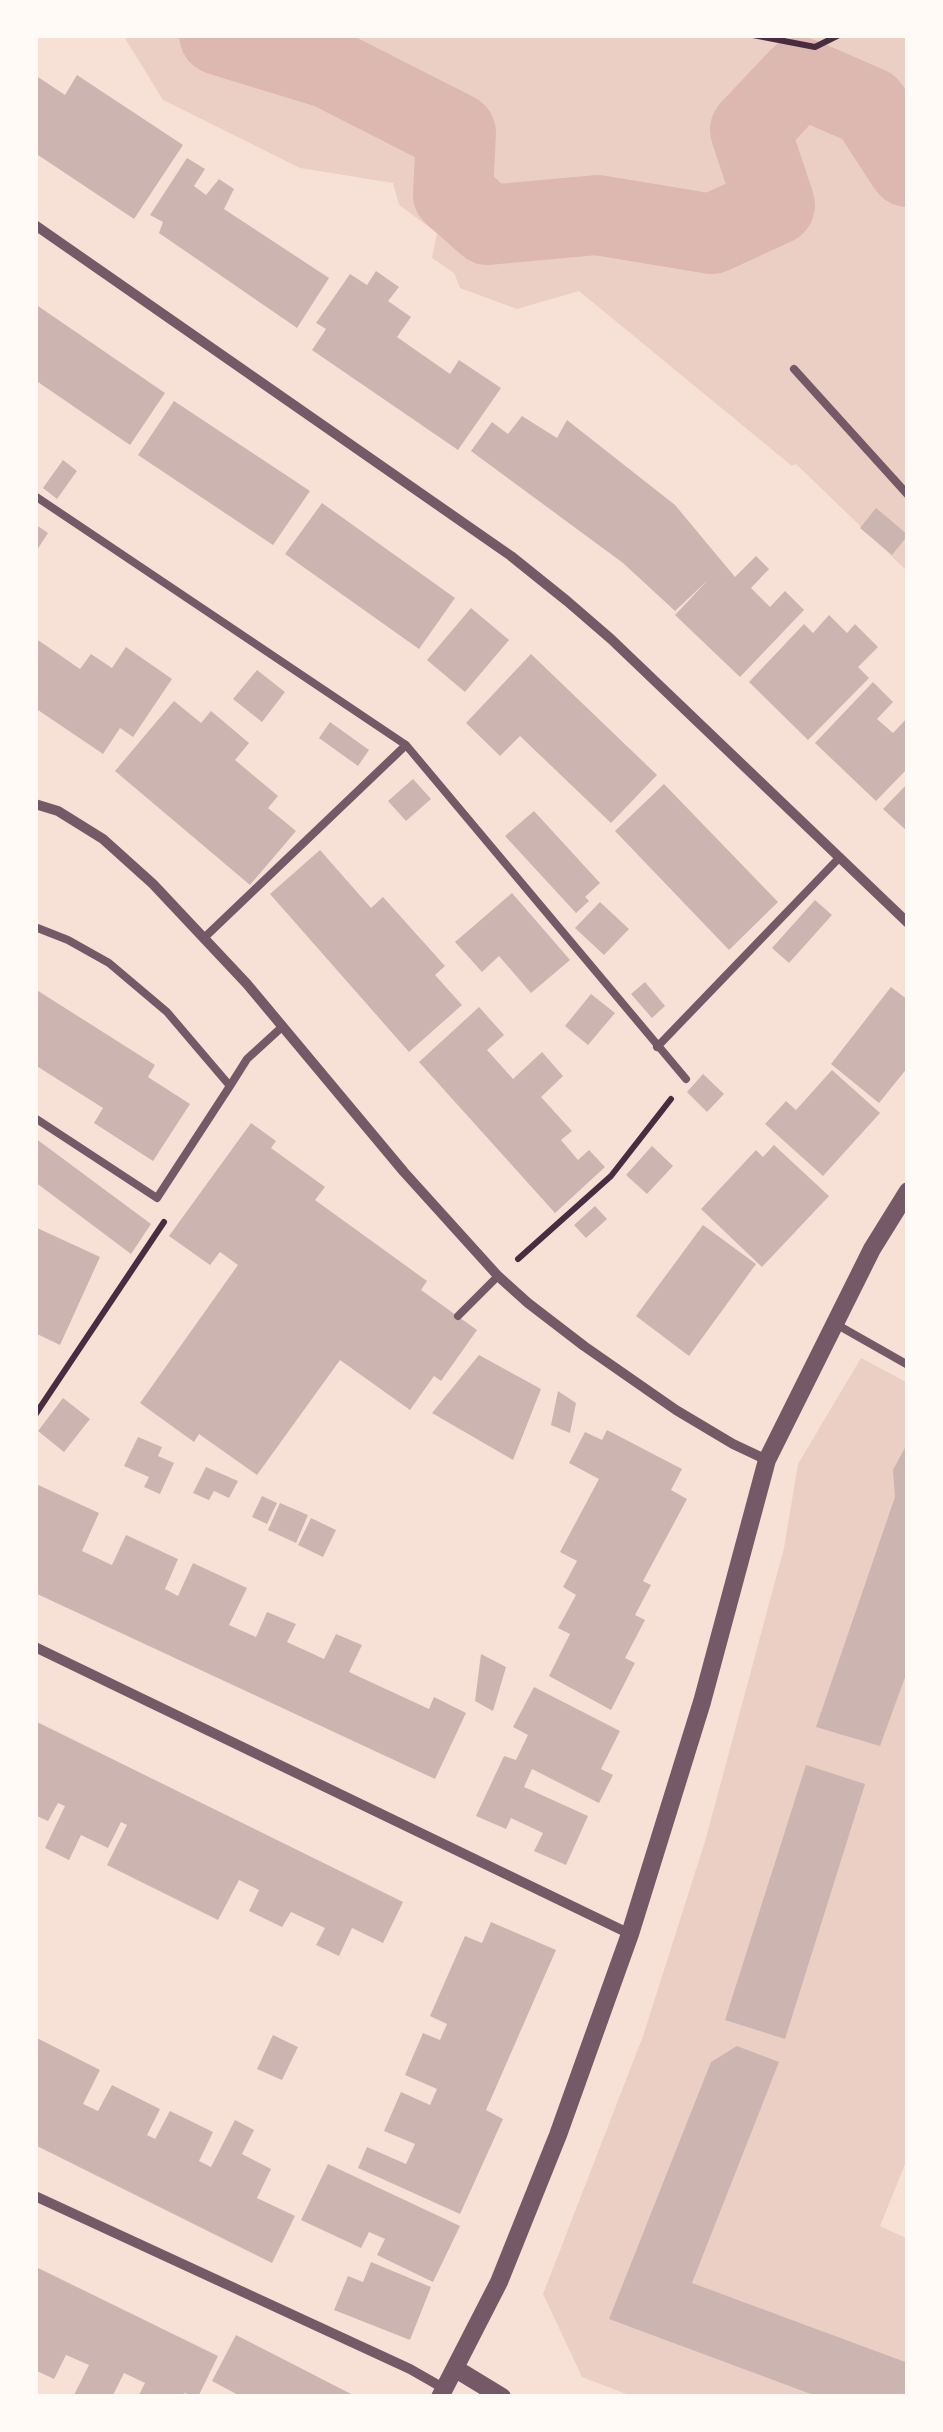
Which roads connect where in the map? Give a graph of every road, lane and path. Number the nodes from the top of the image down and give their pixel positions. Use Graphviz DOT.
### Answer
graph roads {
  1 [pos="752,35"];
  2 [pos="839,35"];
  3 [pos="40,228"];
  4 [pos="35,243"];
  5 [pos="794,369"];
  6 [pos="908,495"];
  7 [pos="35,496"];
  8 [pos="406,745"];
  9 [pos="35,804"];
  10 [pos="840,857"];
  11 [pos="908,923"];
  12 [pos="35,927"];
  13 [pos="204,937"];
  14 [pos="282,1027"];
  15 [pos="657,1047"];
  16 [pos="686,1079"];
  17 [pos="230,1086"];
  18 [pos="35,1118"];
  19 [pos="908,1192"];
  20 [pos="498,1276"];
  21 [pos="458,1316"];
  22 [pos="834,1323"];
  23 [pos="908,1366"];
  24 [pos="766,1460"];
  25 [pos="35,1647"];
  26 [pos="630,1934"];
  27 [pos="35,2196"];
  28 [pos="456,2369"];
  29 [pos="442,2393"];
  30 [pos="502,2397"];
  1 -- 2 [label="path"];
  3 -- 4 [label="lane"];
  3 -- 10 [label="street"];
  5 -- 6 [label="lane"];
  7 -- 8 [label="lane"];
  8 -- 13 [label="lane"];
  8 -- 15 [label="lane"];
  9 -- 13 [label="street"];
  10 -- 11 [label="street"];
  10 -- 15 [label="lane"];
  12 -- 17 [label="lane"];
  13 -- 14 [label="street"];
  14 -- 17 [label="lane"];
  14 -- 20 [label="street"];
  15 -- 16 [label="lane"];
  16 -- 20 [label="path"];
  17 -- 18 [label="lane"];
  19 -- 22 [label="street"];
  20 -- 21 [label="lane"];
  20 -- 24 [label="street"];
  22 -- 23 [label="lane"];
  22 -- 24 [label="street"];
  24 -- 26 [label="street"];
  25 -- 26 [label="street"];
  26 -- 28 [label="street"];
  27 -- 29 [label="street"];
  28 -- 29 [label="street"];
  28 -- 30 [label="street"];
}
